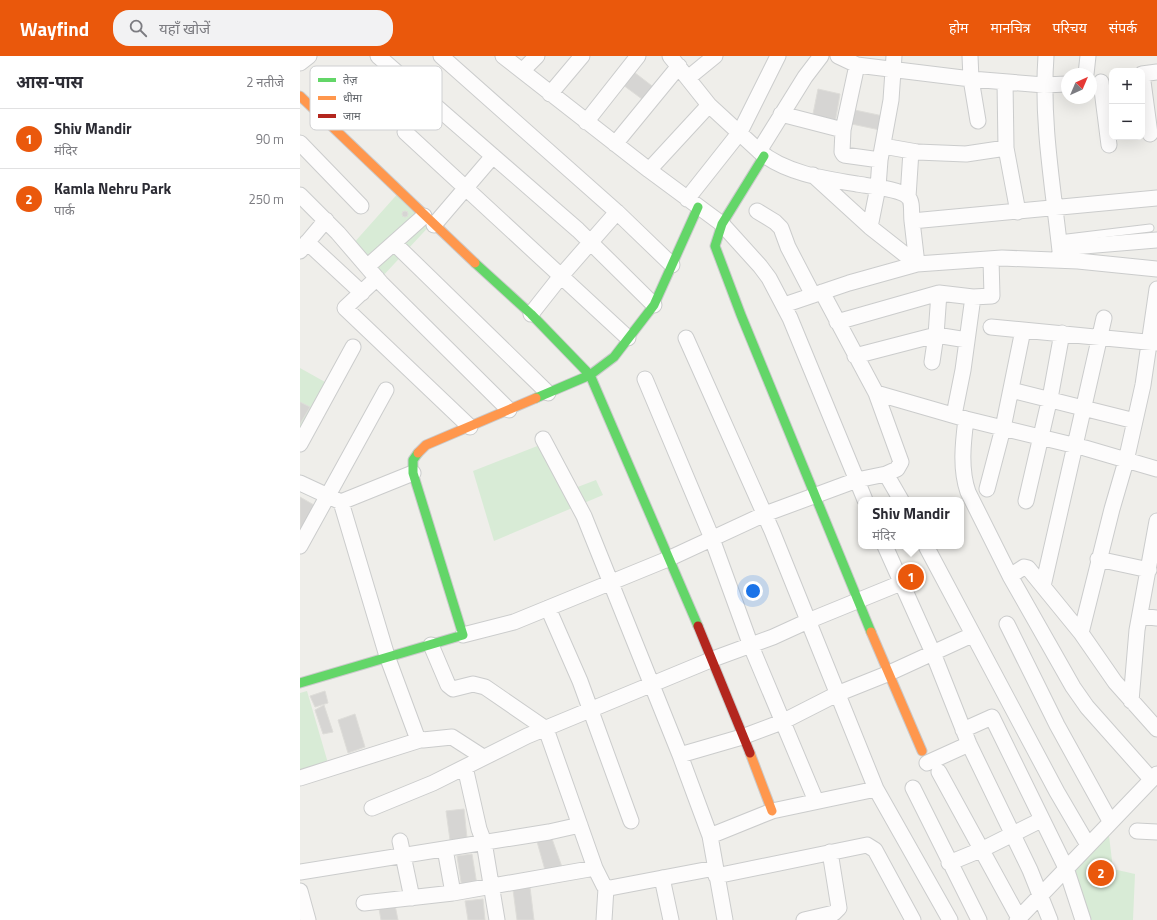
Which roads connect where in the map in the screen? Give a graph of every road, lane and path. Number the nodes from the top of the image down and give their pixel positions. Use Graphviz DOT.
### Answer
graph roads {
  1 [pos="378,56"];
  2 [pos="441,56"];
  3 [pos="503,56"];
  4 [pos="536,56"];
  5 [pos="582,56"];
  6 [pos="638,56"];
  7 [pos="715,56"];
  8 [pos="778,56"];
  9 [pos="821,56"];
  10 [pos="838,56"];
  11 [pos="970,56"];
  12 [pos="1046,56"];
  13 [pos="1088,56"];
  14 [pos="674,61"];
  15 [pos="894,62"];
  16 [pos="857,64"];
  17 [pos="390,66"];
  18 [pos="1087,68"];
  19 [pos="522,71"];
  20 [pos="1157,72"];
  21 [pos="1145,74"];
  22 [pos="688,78"];
  23 [pos="971,79"];
  24 [pos="1101,81"];
  25 [pos="1005,82"];
  26 [pos="1061,84"];
  27 [pos="1044,85"];
  28 [pos="550,94"];
  29 [pos="300,96"];
  30 [pos="1145,96"];
  31 [pos="709,105"];
  32 [pos="310,106"];
  33 [pos="442,111"];
  34 [pos="781,114"];
  35 [pos="978,121"];
  36 [pos="586,122"];
  37 [pos="335,130"];
  38 [pos="843,130"];
  39 [pos="405,132"];
  40 [pos="740,132"];
  41 [pos="1150,134"];
  42 [pos="300,143"];
  43 [pos="615,144"];
  44 [pos="1109,145"];
  45 [pos="1006,148"];
  46 [pos="911,151"];
  47 [pos="761,153"];
  48 [pos="882,153"];
  49 [pos="494,156"];
  50 [pos="649,170"];
  51 [pos="813,175"];
  52 [pos="878,187"];
  53 [pos="466,189"];
  54 [pos="300,194"];
  55 [pos="908,197"];
  56 [pos="1157,198"];
  57 [pos="693,203"];
  58 [pos="361,206"];
  59 [pos="1055,207"];
  60 [pos="757,211"];
  61 [pos="617,212"];
  62 [pos="1018,212"];
  63 [pos="326,220"];
  64 [pos="429,221"];
  65 [pos="912,221"];
  66 [pos="722,224"];
  67 [pos="870,227"];
  68 [pos="1153,234"];
  69 [pos="591,242"];
  70 [pos="394,243"];
  71 [pos="304,246"];
  72 [pos="1060,249"];
  73 [pos="991,259"];
  74 [pos="917,264"];
  75 [pos="672,265"];
  76 [pos="1157,269"];
  77 [pos="373,272"];
  78 [pos="561,276"];
  79 [pos="1157,289"];
  80 [pos="362,292"];
  81 [pos="818,294"];
  82 [pos="939,294"];
  83 [pos="973,297"];
  84 [pos="654,305"];
  85 [pos="784,305"];
  86 [pos="531,314"];
  87 [pos="1104,318"];
  88 [pos="837,322"];
  89 [pos="991,327"];
  90 [pos="1023,330"];
  91 [pos="1062,334"];
  92 [pos="936,335"];
  93 [pos="1100,337"];
  94 [pos="628,338"];
  95 [pos="686,338"];
  96 [pos="967,340"];
  97 [pos="1154,343"];
  98 [pos="353,347"];
  99 [pos="855,356"];
  100 [pos="932,362"];
  101 [pos="590,375"];
  102 [pos="645,379"];
  103 [pos="386,390"];
  104 [pos="1011,390"];
  105 [pos="548,393"];
  106 [pos="876,393"];
  107 [pos="1049,400"];
  108 [pos="1083,407"];
  109 [pos="509,410"];
  110 [pos="960,417"];
  111 [pos="1135,421"];
  112 [pos="470,427"];
  113 [pos="1003,428"];
  114 [pos="1041,438"];
  115 [pos="543,439"];
  116 [pos="300,444"];
  117 [pos="1074,446"];
  118 [pos="1126,461"];
  119 [pos="1157,470"];
  120 [pos="413,473"];
  121 [pos="886,474"];
  122 [pos="857,480"];
  123 [pos="300,482"];
  124 [pos="987,489"];
  125 [pos="815,495"];
  126 [pos="327,496"];
  127 [pos="864,497"];
  128 [pos="899,497"];
  129 [pos="1026,501"];
  130 [pos="341,502"];
  131 [pos="765,514"];
  132 [pos="1157,520"];
  133 [pos="712,538"];
  134 [pos="300,546"];
  135 [pos="886,549"];
  136 [pos="928,549"];
  137 [pos="668,559"];
  138 [pos="1098,559"];
  139 [pos="1149,570"];
  140 [pos="1010,576"];
  141 [pos="610,582"];
  142 [pos="901,583"];
  143 [pos="1043,586"];
  144 [pos="857,600"];
  145 [pos="548,608"];
  146 [pos="1140,616"];
  147 [pos="1157,618"];
  148 [pos="808,620"];
  149 [pos="1007,624"];
  150 [pos="1081,633"];
  151 [pos="463,635"];
  152 [pos="972,635"];
  153 [pos="431,644"];
  154 [pos="752,646"];
  155 [pos="933,653"];
  156 [pos="387,656"];
  157 [pos="713,659"];
  158 [pos="887,674"];
  159 [pos="300,683"];
  160 [pos="652,685"];
  161 [pos="837,694"];
  162 [pos="1131,701"];
  163 [pos="590,710"];
  164 [pos="782,722"];
  165 [pos="546,729"];
  166 [pos="1157,729"];
  167 [pos="963,730"];
  168 [pos="742,737"];
  169 [pos="420,740"];
  170 [pos="969,744"];
  171 [pos="680,755"];
  172 [pos="483,757"];
  173 [pos="929,762"];
  174 [pos="465,767"];
  175 [pos="1154,777"];
  176 [pos="300,778"];
  177 [pos="913,788"];
  178 [pos="876,789"];
  179 [pos="816,801"];
  180 [pos="372,808"];
  181 [pos="772,811"];
  182 [pos="1041,820"];
  183 [pos="631,821"];
  184 [pos="1110,822"];
  185 [pos="580,825"];
  186 [pos="1137,831"];
  187 [pos="1157,832"];
  188 [pos="1012,834"];
  189 [pos="710,836"];
  190 [pos="484,842"];
  191 [pos="1088,845"];
  192 [pos="401,848"];
  193 [pos="445,849"];
  194 [pos="983,849"];
  195 [pos="830,852"];
  196 [pos="949,863"];
  197 [pos="595,868"];
  198 [pos="1066,868"];
  199 [pos="300,872"];
  200 [pos="715,872"];
  201 [pos="662,878"];
  202 [pos="492,885"];
  203 [pos="606,888"];
  204 [pos="300,891"];
  205 [pos="453,893"];
  206 [pos="1041,894"];
  207 [pos="412,898"];
  208 [pos="364,903"];
  209 [pos="1019,919"];
  210 [pos="308,920"];
  211 [pos="497,920"];
  212 [pos="604,920"];
  213 [pos="671,920"];
  214 [pos="725,920"];
  215 [pos="804,920"];
  216 [pos="913,920"];
  217 [pos="950,920"];
  218 [pos="979,920"];
  219 [pos="1050,920"];
  220 [pos="1083,920"];
  1 -- 17 [label="street"];
  2 -- 61 [label="street"];
  3 -- 19 [label="street"];
  4 -- 19 [label="street"];
  5 -- 28 [label="street"];
  6 -- 36 [label="street"];
  7 -- 22 [label="street"];
  8 -- 40 [label="street"];
  9 -- 34 [label="street"];
  10 -- 16 [label="street"];
  11 -- 23 [label="street"];
  12 -- 27 [label="street"];
  13 -- 18 [label="street"];
  14 -- 22 [label="street"];
  14 -- 43 [label="street"];
  15 -- 16 [label="street"];
  15 -- 23 [label="street"];
  15 -- 48 [label="street"];
  16 -- 38 [label="street"];
  19 -- 28 [label="street"];
  20 -- 21 [label="street"];
  22 -- 31 [label="street"];
  23 -- 25 [label="street"];
  23 -- 35 [label="street"];
  24 -- 44 [label="street"];
  25 -- 27 [label="street"];
  25 -- 45 [label="street"];
  26 -- 27 [label="street"];
  27 -- 59 [label="street"];
  28 -- 36 [label="street"];
  29 -- 32 [label="street"];
  30 -- 41 [label="street"];
  31 -- 40 [label="street"];
  31 -- 50 [label="street"];
  33 -- 49 [label="street"];
  34 -- 38 [label="street"];
  34 -- 47 [label="street"];
  36 -- 43 [label="street"];
  37 -- 64 [label="street"];
  38 -- 48 [label="street"];
  39 -- 53 [label="street"];
  40 -- 47 [label="street"];
  40 -- 57 [label="street"];
  42 -- 58 [label="street"];
  43 -- 50 [label="street"];
  45 -- 46 [label="street"];
  45 -- 62 [label="street"];
  46 -- 48 [label="street"];
  46 -- 55 [label="street"];
  47 -- 51 [label="street"];
  47 -- 66 [label="street"];
  48 -- 52 [label="street"];
  49 -- 53 [label="street"];
  49 -- 69 [label="street"];
  50 -- 57 [label="street"];
  51 -- 52 [label="street"];
  51 -- 67 [label="street"];
  52 -- 55 [label="street"];
  52 -- 67 [label="street"];
  53 -- 64 [label="street"];
  53 -- 78 [label="street"];
  54 -- 63 [label="street"];
  55 -- 65 [label="street"];
  56 -- 59 [label="street"];
  57 -- 66 [label="street"];
  57 -- 75 [label="street"];
  59 -- 62 [label="street"];
  59 -- 72 [label="street"];
  60 -- 81 [label="street"];
  61 -- 69 [label="street"];
  61 -- 75 [label="street"];
  62 -- 65 [label="street"];
  63 -- 71 [label="street"];
  63 -- 77 [label="street"];
  64 -- 70 [label="street"];
  64 -- 86 [label="street"];
  65 -- 74 [label="street"];
  66 -- 85 [label="street"];
  66 -- 125 [label="street"];
  67 -- 74 [label="street"];
  68 -- 72 [label="street"];
  69 -- 78 [label="street"];
  69 -- 84 [label="street"];
  70 -- 77 [label="street"];
  70 -- 105 [label="street"];
  71 -- 80 [label="street"];
  72 -- 73 [label="street"];
  72 -- 76 [label="street"];
  73 -- 74 [label="street"];
  73 -- 83 [label="street"];
  74 -- 81 [label="street"];
  75 -- 84 [label="street"];
  77 -- 80 [label="street"];
  77 -- 109 [label="street"];
  78 -- 86 [label="street"];
  78 -- 94 [label="street"];
  79 -- 97 [label="street"];
  80 -- 112 [label="street"];
  81 -- 85 [label="street"];
  81 -- 88 [label="street"];
  82 -- 83 [label="street"];
  82 -- 88 [label="street"];
  82 -- 92 [label="street"];
  83 -- 96 [label="street"];
  84 -- 94 [label="street"];
  85 -- 122 [label="street"];
  86 -- 101 [label="street"];
  87 -- 93 [label="street"];
  88 -- 99 [label="street"];
  89 -- 90 [label="street"];
  90 -- 91 [label="street"];
  90 -- 104 [label="street"];
  91 -- 93 [label="street"];
  91 -- 107 [label="street"];
  92 -- 96 [label="street"];
  92 -- 99 [label="street"];
  92 -- 100 [label="street"];
  93 -- 97 [label="street"];
  93 -- 108 [label="street"];
  94 -- 101 [label="street"];
  95 -- 131 [label="street"];
  96 -- 110 [label="street"];
  97 -- 111 [label="street"];
  98 -- 116 [label="street"];
  99 -- 106 [label="street"];
  101 -- 105 [label="street"];
  101 -- 137 [label="street"];
  102 -- 133 [label="street"];
  103 -- 126 [label="street"];
  104 -- 107 [label="street"];
  104 -- 113 [label="street"];
  105 -- 109 [label="street"];
  106 -- 110 [label="street"];
  106 -- 121 [label="street"];
  107 -- 108 [label="street"];
  107 -- 114 [label="street"];
  108 -- 111 [label="street"];
  108 -- 117 [label="street"];
  109 -- 112 [label="street"];
  110 -- 113 [label="street"];
  110 -- 140 [label="street"];
  111 -- 118 [label="street"];
  112 -- 120 [label="street"];
  113 -- 114 [label="street"];
  113 -- 124 [label="street"];
  114 -- 117 [label="street"];
  114 -- 129 [label="street"];
  115 -- 141 [label="street"];
  117 -- 118 [label="street"];
  117 -- 143 [label="street"];
  118 -- 119 [label="street"];
  118 -- 138 [label="street"];
  120 -- 130 [label="street"];
  120 -- 151 [label="street"];
  121 -- 122 [label="street"];
  121 -- 128 [label="street"];
  122 -- 125 [label="street"];
  122 -- 127 [label="street"];
  123 -- 126 [label="street"];
  125 -- 131 [label="street"];
  125 -- 144 [label="street"];
  126 -- 130 [label="street"];
  126 -- 134 [label="street"];
  130 -- 156 [label="street"];
  131 -- 133 [label="street"];
  131 -- 148 [label="street"];
  132 -- 139 [label="street"];
  133 -- 137 [label="street"];
  133 -- 154 [label="street"];
  135 -- 142 [label="street"];
  136 -- 152 [label="street"];
  137 -- 141 [label="street"];
  137 -- 157 [label="street"];
  138 -- 139 [label="street"];
  138 -- 150 [label="street"];
  139 -- 146 [label="street"];
  140 -- 143 [label="street"];
  140 -- 175 [label="street"];
  141 -- 145 [label="street"];
  141 -- 160 [label="street"];
  142 -- 144 [label="street"];
  142 -- 155 [label="street"];
  143 -- 150 [label="street"];
  144 -- 148 [label="street"];
  144 -- 158 [label="street"];
  145 -- 151 [label="street"];
  145 -- 163 [label="street"];
  146 -- 147 [label="street"];
  146 -- 162 [label="street"];
  148 -- 154 [label="street"];
  148 -- 161 [label="street"];
  149 -- 184 [label="street"];
  150 -- 162 [label="street"];
  151 -- 153 [label="street"];
  152 -- 155 [label="street"];
  152 -- 191 [label="street"];
  153 -- 156 [label="street"];
  153 -- 165 [label="street"];
  154 -- 157 [label="street"];
  154 -- 164 [label="street"];
  155 -- 158 [label="street"];
  155 -- 167 [label="street"];
  156 -- 159 [label="street"];
  156 -- 169 [label="street"];
  157 -- 160 [label="street"];
  157 -- 168 [label="street"];
  158 -- 161 [label="street"];
  158 -- 173 [label="street"];
  160 -- 163 [label="street"];
  160 -- 171 [label="street"];
  161 -- 164 [label="street"];
  161 -- 178 [label="street"];
  162 -- 166 [label="street"];
  163 -- 165 [label="street"];
  163 -- 183 [label="street"];
  164 -- 168 [label="street"];
  164 -- 179 [label="street"];
  165 -- 172 [label="street"];
  165 -- 185 [label="street"];
  167 -- 170 [label="street"];
  167 -- 182 [label="street"];
  168 -- 171 [label="street"];
  168 -- 181 [label="street"];
  169 -- 172 [label="street"];
  169 -- 176 [label="street"];
  170 -- 173 [label="street"];
  170 -- 188 [label="street"];
  171 -- 189 [label="street"];
  172 -- 174 [label="street"];
  173 -- 194 [label="street"];
  174 -- 180 [label="street"];
  174 -- 190 [label="street"];
  175 -- 184 [label="street"];
  177 -- 196 [label="street"];
  178 -- 179 [label="street"];
  178 -- 217 [label="street"];
  179 -- 181 [label="street"];
  181 -- 189 [label="street"];
  182 -- 188 [label="street"];
  182 -- 198 [label="street"];
  184 -- 191 [label="street"];
  185 -- 190 [label="street"];
  185 -- 197 [label="street"];
  186 -- 187 [label="street"];
  188 -- 194 [label="street"];
  188 -- 206 [label="street"];
  189 -- 200 [label="street"];
  190 -- 193 [label="street"];
  190 -- 202 [label="street"];
  191 -- 198 [label="street"];
  192 -- 193 [label="street"];
  192 -- 199 [label="street"];
  192 -- 207 [label="street"];
  193 -- 205 [label="street"];
  194 -- 196 [label="street"];
  194 -- 209 [label="street"];
  195 -- 200 [label="street"];
  195 -- 215 [label="street"];
  195 -- 216 [label="street"];
  196 -- 218 [label="street"];
  197 -- 202 [label="street"];
  197 -- 203 [label="street"];
  198 -- 206 [label="street"];
  198 -- 220 [label="street"];
  200 -- 201 [label="street"];
  200 -- 214 [label="street"];
  201 -- 203 [label="street"];
  201 -- 213 [label="street"];
  202 -- 205 [label="street"];
  202 -- 211 [label="street"];
  203 -- 212 [label="street"];
  204 -- 210 [label="street"];
  205 -- 207 [label="street"];
  206 -- 209 [label="street"];
  206 -- 219 [label="street"];
  207 -- 208 [label="street"];
}
